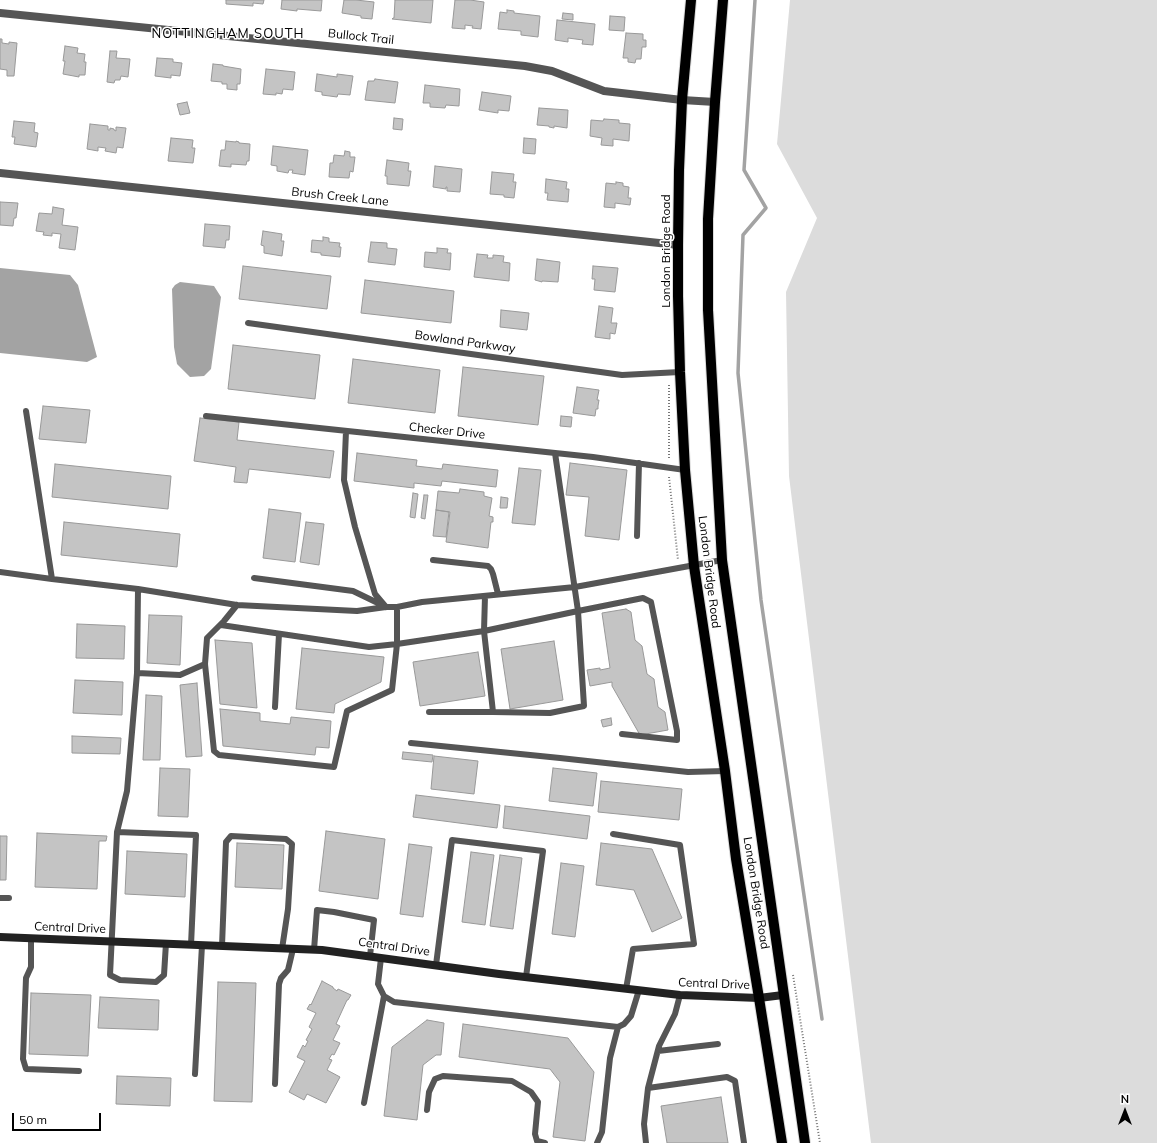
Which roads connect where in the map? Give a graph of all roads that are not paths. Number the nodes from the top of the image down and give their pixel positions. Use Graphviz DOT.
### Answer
graph roads {
  1 [pos="691,0"];
  2 [pos="723,0"];
  3 [pos="0,13"];
  4 [pos="682,100"];
  5 [pos="715,102"];
  6 [pos="0,173"];
  7 [pos="678,244"];
  8 [pos="248,323"];
  9 [pos="680,372"];
  10 [pos="26,411"];
  11 [pos="206,416"];
  12 [pos="346,431"];
  13 [pos="555,453"];
  14 [pos="639,463"];
  15 [pos="684,470"];
  16 [pos="637,536"];
  17 [pos="433,560"];
  18 [pos="722,560"];
  19 [pos="694,566"];
  20 [pos="0,572"];
  21 [pos="254,578"];
  22 [pos="52,579"];
  23 [pos="575,587"];
  24 [pos="138,589"];
  25 [pos="498,594"];
  26 [pos="485,596"];
  27 [pos="237,605"];
  28 [pos="386,607"];
  29 [pos="397,607"];
  30 [pos="578,611"];
  31 [pos="221,625"];
  32 [pos="484,631"];
  33 [pos="279,634"];
  34 [pos="398,644"];
  35 [pos="205,664"];
  36 [pos="137,673"];
  37 [pos="275,707"];
  38 [pos="429,712"];
  39 [pos="493,712"];
  40 [pos="622,734"];
  41 [pos="411,743"];
  42 [pos="725,771"];
  43 [pos="117,832"];
  44 [pos="614,834"];
  45 [pos="0,898"];
  46 [pos="9,898"];
  47 [pos="0,937"];
  48 [pos="31,938"];
  49 [pos="112,941"];
  50 [pos="166,943"];
  51 [pos="191,945"];
  52 [pos="202,945"];
  53 [pos="222,946"];
  54 [pos="282,948"];
  55 [pos="293,949"];
  56 [pos="314,950"];
  57 [pos="370,956"];
  58 [pos="381,958"];
  59 [pos="436,965"];
  60 [pos="526,977"];
  61 [pos="626,989"];
  62 [pos="639,990"];
  63 [pos="680,995"];
  64 [pos="783,995"];
  65 [pos="384,996"];
  66 [pos="759,998"];
  67 [pos="618,1028"];
  68 [pos="718,1044"];
  69 [pos="658,1051"];
  70 [pos="79,1071"];
  71 [pos="195,1074"];
  72 [pos="275,1084"];
  73 [pos="648,1088"];
  74 [pos="364,1103"];
  75 [pos="427,1110"];
  76 [pos="545,1143"];
  77 [pos="597,1143"];
  78 [pos="646,1143"];
  79 [pos="744,1143"];
  80 [pos="782,1143"];
  81 [pos="805,1143"];
  1 -- 4 [label="main road, London Bridge Road"];
  2 -- 5 [label="main road, London Bridge Road"];
  3 -- 4 [label="street, Bullock Trail"];
  4 -- 5 [label="street, Bullock Trail"];
  4 -- 7 [label="main road, London Bridge Road"];
  5 -- 18 [label="main road, London Bridge Road"];
  6 -- 7 [label="street, Brush Creek Lane"];
  7 -- 9 [label="main road, London Bridge Road"];
  8 -- 9 [label="lane, Bowland Parkway"];
  9 -- 15 [label="main road, London Bridge Road"];
  10 -- 22 [label="lane"];
  11 -- 12 [label="lane, Checker Drive"];
  12 -- 13 [label="lane, Checker Drive"];
  12 -- 28 [label="lane"];
  13 -- 14 [label="lane, Checker Drive"];
  13 -- 23 [label="lane"];
  14 -- 15 [label="lane, Checker Drive"];
  14 -- 16 [label="lane"];
  15 -- 19 [label="main road, London Bridge Road"];
  17 -- 25 [label="lane"];
  18 -- 19 [label="lane"];
  18 -- 64 [label="main road, London Bridge Road"];
  19 -- 23 [label="lane"];
  19 -- 42 [label="main road, London Bridge Road"];
  20 -- 22 [label="lane"];
  21 -- 28 [label="lane"];
  22 -- 24 [label="lane"];
  23 -- 25 [label="lane"];
  23 -- 30 [label="lane"];
  24 -- 27 [label="lane"];
  24 -- 36 [label="lane"];
  25 -- 26 [label="lane"];
  26 -- 29 [label="lane"];
  26 -- 32 [label="lane"];
  27 -- 28 [label="lane"];
  27 -- 31 [label="lane"];
  28 -- 29 [label="lane"];
  29 -- 34 [label="lane"];
  30 -- 32 [label="lane"];
  30 -- 39 [label="lane"];
  30 -- 40 [label="lane"];
  31 -- 33 [label="lane"];
  31 -- 35 [label="lane"];
  32 -- 34 [label="lane"];
  32 -- 39 [label="lane"];
  33 -- 34 [label="lane"];
  33 -- 37 [label="lane"];
  34 -- 35 [label="lane"];
  35 -- 36 [label="lane"];
  36 -- 43 [label="lane"];
  38 -- 39 [label="lane"];
  41 -- 42 [label="lane"];
  42 -- 66 [label="main road, London Bridge Road"];
  43 -- 49 [label="lane"];
  43 -- 51 [label="lane"];
  44 -- 61 [label="lane"];
  45 -- 46 [label="lane"];
  47 -- 48 [label="street, Central Drive"];
  48 -- 49 [label="street, Central Drive"];
  48 -- 70 [label="lane"];
  49 -- 50 [label="street, Central Drive"];
  49 -- 50 [label="lane"];
  50 -- 51 [label="street, Central Drive"];
  51 -- 52 [label="street, Central Drive"];
  52 -- 53 [label="street, Central Drive"];
  52 -- 71 [label="lane"];
  53 -- 54 [label="street, Central Drive"];
  53 -- 54 [label="lane"];
  54 -- 55 [label="street, Central Drive"];
  55 -- 56 [label="street, Central Drive"];
  55 -- 72 [label="lane"];
  56 -- 57 [label="street, Central Drive"];
  56 -- 57 [label="lane"];
  57 -- 58 [label="street, Central Drive"];
  58 -- 59 [label="street, Central Drive"];
  58 -- 65 [label="lane"];
  59 -- 60 [label="street, Central Drive"];
  59 -- 60 [label="lane"];
  60 -- 61 [label="street, Central Drive"];
  61 -- 62 [label="street, Central Drive"];
  62 -- 63 [label="street, Central Drive"];
  62 -- 67 [label="lane"];
  63 -- 66 [label="street, Central Drive"];
  63 -- 69 [label="lane"];
  64 -- 66 [label="street, Central Drive"];
  64 -- 81 [label="main road, London Bridge Road"];
  65 -- 67 [label="lane"];
  65 -- 74 [label="lane"];
  66 -- 80 [label="main road, London Bridge Road"];
  67 -- 77 [label="lane"];
  68 -- 69 [label="lane"];
  69 -- 73 [label="lane"];
  73 -- 78 [label="lane"];
  73 -- 79 [label="lane"];
  75 -- 76 [label="lane"];
}
